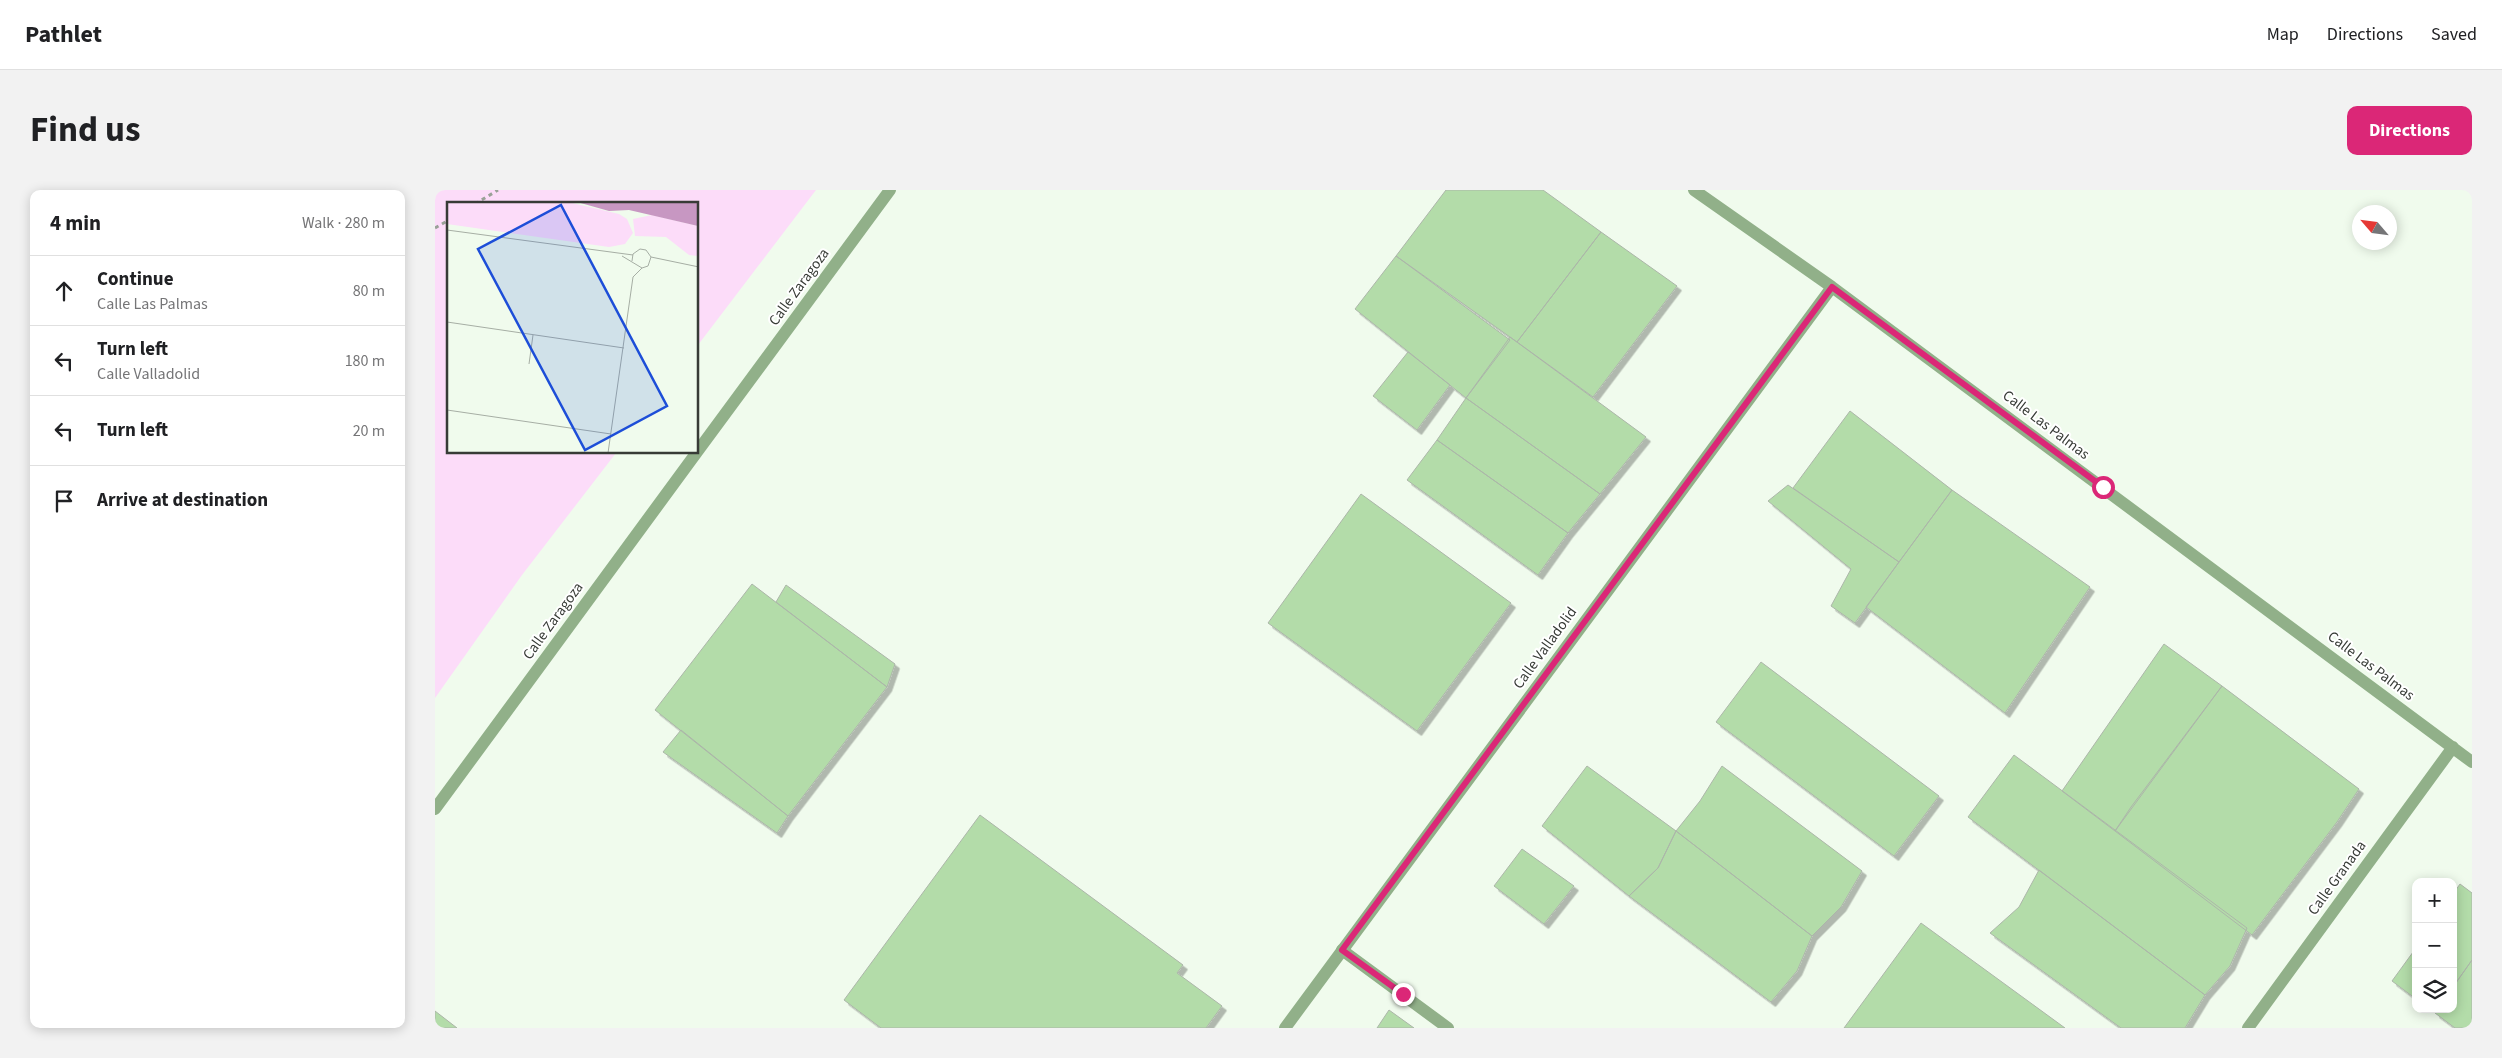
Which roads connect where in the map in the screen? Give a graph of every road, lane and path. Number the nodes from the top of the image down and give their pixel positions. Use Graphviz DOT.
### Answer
graph roads {
  1 [pos="498,190"];
  2 [pos="891,190"];
  3 [pos="1694,190"];
  4 [pos="478,202"];
  5 [pos="447,221"];
  6 [pos="435,228"];
  7 [pos="1832,287"];
  8 [pos="699,449"];
  9 [pos="696,454"];
  10 [pos="2453,747"];
  11 [pos="2472,762"];
  12 [pos="435,809"];
  13 [pos="1342,950"];
  14 [pos="1285,1028"];
  15 [pos="1448,1028"];
  16 [pos="2248,1028"];
  1 -- 4 [label="path"];
  2 -- 8 [label="street, Calle Zaragoza"];
  3 -- 7 [label="street, Calle Las Palmas"];
  5 -- 6 [label="path"];
  7 -- 10 [label="street, Calle Las Palmas"];
  7 -- 13 [label="street, Calle Valladolid"];
  9 -- 12 [label="street, Calle Zaragoza"];
  10 -- 11 [label="street, Calle Las Palmas"];
  10 -- 16 [label="street, Calle Granada"];
  13 -- 14 [label="street, Calle Valladolid"];
  13 -- 15 [label="street"];
}
